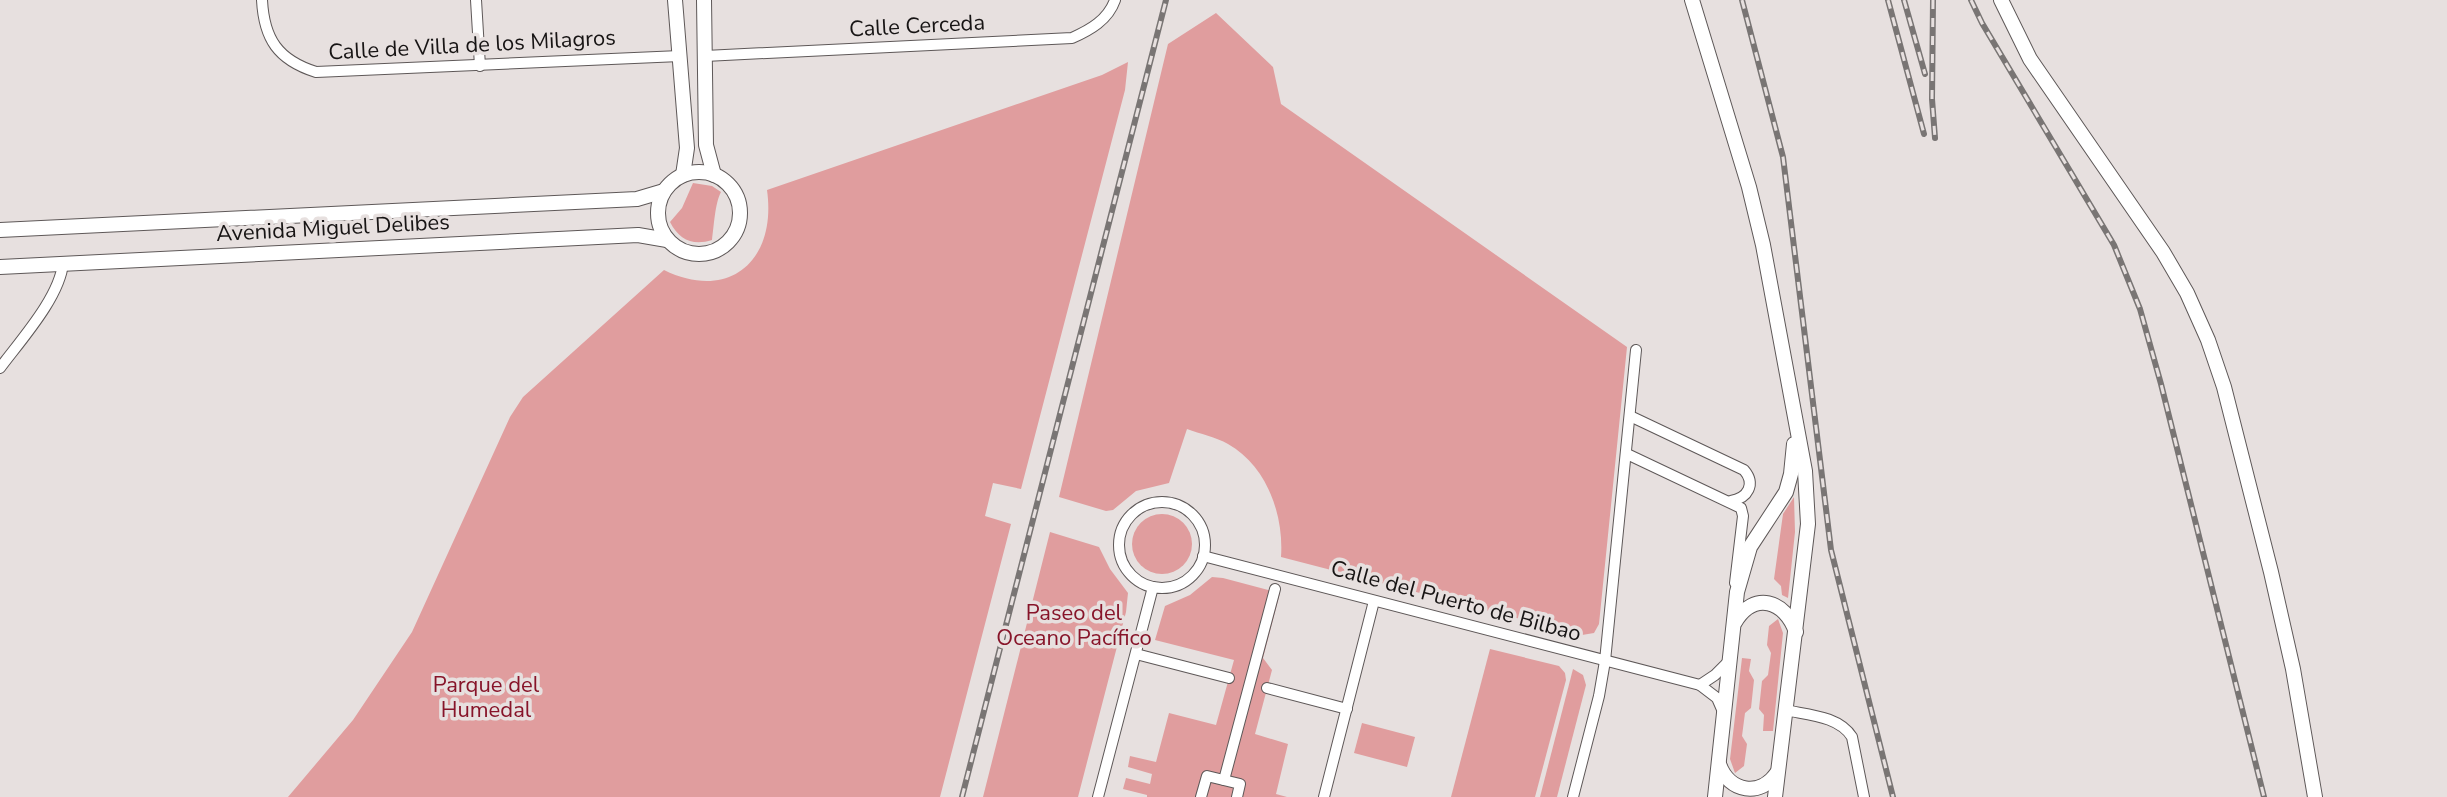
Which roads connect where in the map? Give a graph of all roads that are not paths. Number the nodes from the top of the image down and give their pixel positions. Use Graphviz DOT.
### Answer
graph roads {
  1 [pos="262,0"];
  2 [pos="476,0"];
  3 [pos="675,0"];
  4 [pos="704,0"];
  5 [pos="1115,0"];
  6 [pos="1692,0"];
  7 [pos="2001,0"];
  8 [pos="680,56"];
  9 [pos="705,56"];
  10 [pos="480,66"];
  11 [pos="683,175"];
  12 [pos="714,175"];
  13 [pos="664,191"];
  14 [pos="0,230"];
  15 [pos="667,240"];
  16 [pos="63,263"];
  17 [pos="0,267"];
  18 [pos="1636,350"];
  19 [pos="0,368"];
  20 [pos="1630,416"];
  21 [pos="1794,419"];
  22 [pos="1627,454"];
  23 [pos="1729,501"];
  24 [pos="1203,556"];
  25 [pos="1153,587"];
  26 [pos="1275,589"];
  27 [pos="1737,592"];
  28 [pos="1374,601"];
  29 [pos="1735,622"];
  30 [pos="1796,632"];
  31 [pos="1136,654"];
  32 [pos="1731,659"];
  33 [pos="1605,661"];
  34 [pos="1229,678"];
  35 [pos="1700,685"];
  36 [pos="1267,688"];
  37 [pos="1347,709"];
  38 [pos="1785,710"];
  39 [pos="1724,716"];
  40 [pos="1719,764"];
  41 [pos="1778,771"];
  42 [pos="1224,780"];
  43 [pos="1098,797"];
  44 [pos="1201,797"];
  45 [pos="1237,797"];
  46 [pos="1324,797"];
  47 [pos="1573,797"];
  48 [pos="1715,797"];
  49 [pos="1775,797"];
  50 [pos="1864,797"];
  51 [pos="2315,797"];
  1 -- 10 [label="street, Calle de Villa de los Milagros"];
  2 -- 10 [label="street"];
  3 -- 8 [label="main road"];
  4 -- 9 [label="main road"];
  5 -- 9 [label="street, Calle Cerceda"];
  6 -- 21 [label="main road"];
  7 -- 51 [label="main road"];
  8 -- 10 [label="street, Calle de Villa de los Milagros"];
  8 -- 11 [label="main road"];
  9 -- 12 [label="main road"];
  11 -- 12 [label="main road"];
  11 -- 13 [label="main road"];
  12 -- 15 [label="main road"];
  13 -- 14 [label="main road, Avenida Miguel Delibes"];
  13 -- 15 [label="main road"];
  15 -- 16 [label="main road, Avenida Miguel Delibes"];
  16 -- 17 [label="main road, Avenida Miguel Delibes"];
  16 -- 19 [label="street"];
  18 -- 20 [label="street"];
  20 -- 22 [label="street"];
  20 -- 23 [label="street"];
  21 -- 27 [label="main road"];
  21 -- 30 [label="main road"];
  22 -- 23 [label="street"];
  22 -- 33 [label="street"];
  23 -- 27 [label="street"];
  24 -- 25 [label="street"];
  24 -- 25 [label="street"];
  24 -- 28 [label="street, Calle del Puerto de Bilbao"];
  25 -- 31 [label="street"];
  26 -- 42 [label="street"];
  27 -- 29 [label="main road"];
  28 -- 33 [label="street, Calle del Puerto de Bilbao"];
  28 -- 37 [label="street"];
  29 -- 30 [label="main road"];
  29 -- 32 [label="main road"];
  30 -- 38 [label="main road"];
  31 -- 34 [label="street"];
  31 -- 43 [label="street"];
  32 -- 35 [label="street"];
  32 -- 39 [label="main road"];
  33 -- 35 [label="street, Calle del Puerto de Bilbao"];
  33 -- 47 [label="street"];
  35 -- 39 [label="street"];
  36 -- 37 [label="street"];
  37 -- 46 [label="street"];
  38 -- 41 [label="main road"];
  38 -- 50 [label="street"];
  39 -- 40 [label="main road"];
  40 -- 41 [label="main road"];
  40 -- 48 [label="main road"];
  41 -- 49 [label="main road"];
  42 -- 44 [label="street"];
  42 -- 45 [label="street"];
}
